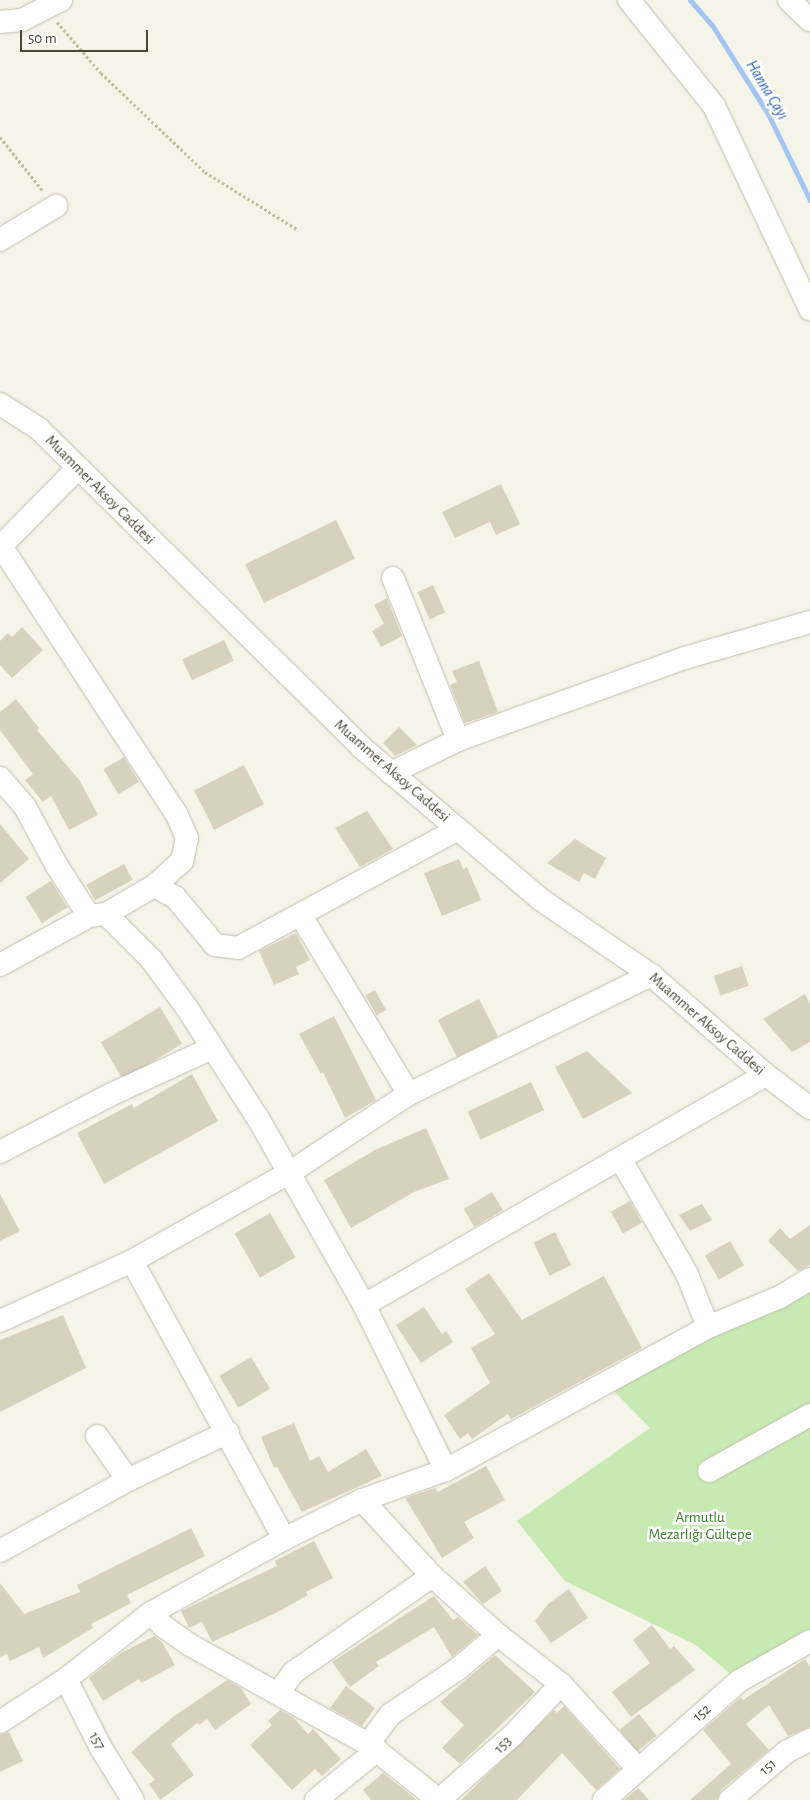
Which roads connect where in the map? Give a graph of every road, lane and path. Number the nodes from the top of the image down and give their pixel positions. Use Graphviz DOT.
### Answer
graph roads {
  1 [pos="789,0"];
  2 [pos="626,3"];
  3 [pos="53,4"];
  4 [pos="810,20"];
  5 [pos="0,22"];
  6 [pos="0,137"];
  7 [pos="56,206"];
  8 [pos="298,230"];
  9 [pos="0,240"];
  10 [pos="810,309"];
  11 [pos="0,404"];
  12 [pos="78,468"];
  13 [pos="1,547"];
  14 [pos="393,578"];
  15 [pos="810,622"];
  16 [pos="458,740"];
  17 [pos="391,773"];
  18 [pos="0,778"];
  19 [pos="458,829"];
  20 [pos="154,886"];
  21 [pos="98,915"];
  22 [pos="301,916"];
  23 [pos="0,964"];
  24 [pos="651,975"];
  25 [pos="212,1048"];
  26 [pos="766,1075"];
  27 [pos="409,1094"];
  28 [pos="810,1108"];
  29 [pos="0,1152"];
  30 [pos="621,1160"];
  31 [pos="289,1173"];
  32 [pos="132,1261"];
  33 [pos="810,1279"];
  34 [pos="364,1305"];
  35 [pos="0,1321"];
  36 [pos="708,1327"];
  37 [pos="810,1415"];
  38 [pos="228,1432"];
  39 [pos="97,1436"];
  40 [pos="446,1470"];
  41 [pos="710,1471"];
  42 [pos="128,1480"];
  43 [pos="362,1500"];
  44 [pos="284,1539"];
  45 [pos="0,1551"];
  46 [pos="432,1576"];
  47 [pos="151,1613"];
  48 [pos="498,1635"];
  49 [pos="810,1641"];
  50 [pos="66,1679"];
  51 [pos="561,1684"];
  52 [pos="278,1693"];
  53 [pos="0,1722"];
  54 [pos="810,1740"];
  55 [pos="373,1747"];
  56 [pos="638,1769"];
  57 [pos="133,1800"];
  58 [pos="316,1800"];
  59 [pos="439,1800"];
  60 [pos="604,1800"];
  61 [pos="730,1800"];
  1 -- 4 [label="street"];
  2 -- 10 [label="street"];
  3 -- 5 [label="street"];
  3 -- 8 [label="path"];
  6 -- 7 [label="path"];
  7 -- 9 [label="street"];
  11 -- 12 [label="street, Muammer Aksoy Caddesi"];
  12 -- 13 [label="street"];
  12 -- 17 [label="street, Muammer Aksoy Caddesi"];
  13 -- 20 [label="street"];
  14 -- 16 [label="street"];
  15 -- 16 [label="street"];
  16 -- 17 [label="street"];
  17 -- 19 [label="street, Muammer Aksoy Caddesi"];
  18 -- 21 [label="street"];
  19 -- 22 [label="street"];
  19 -- 24 [label="street, Muammer Aksoy Caddesi"];
  20 -- 21 [label="street"];
  20 -- 22 [label="street"];
  21 -- 23 [label="street"];
  21 -- 25 [label="street"];
  22 -- 27 [label="street"];
  24 -- 26 [label="street, Muammer Aksoy Caddesi"];
  24 -- 27 [label="street"];
  25 -- 29 [label="street"];
  25 -- 31 [label="street"];
  26 -- 28 [label="street, Muammer Aksoy Caddesi"];
  26 -- 30 [label="street"];
  27 -- 31 [label="street"];
  30 -- 34 [label="street"];
  30 -- 36 [label="street"];
  31 -- 32 [label="street"];
  31 -- 34 [label="street"];
  32 -- 35 [label="street"];
  32 -- 38 [label="street"];
  33 -- 36 [label="street"];
  34 -- 40 [label="street"];
  36 -- 40 [label="street"];
  37 -- 41 [label="street"];
  38 -- 42 [label="street"];
  38 -- 44 [label="street"];
  39 -- 42 [label="street"];
  40 -- 43 [label="street"];
  42 -- 45 [label="street"];
  43 -- 44 [label="street"];
  43 -- 46 [label="street"];
  44 -- 47 [label="street"];
  46 -- 48 [label="street"];
  46 -- 52 [label="street"];
  47 -- 50 [label="street"];
  47 -- 52 [label="street"];
  48 -- 51 [label="street"];
  48 -- 55 [label="street"];
  49 -- 56 [label="street, 152"];
  50 -- 53 [label="street"];
  50 -- 57 [label="street, 157"];
  51 -- 56 [label="street"];
  51 -- 59 [label="street, 153"];
  52 -- 55 [label="street"];
  54 -- 61 [label="street, 151"];
  55 -- 58 [label="street"];
  55 -- 59 [label="street"];
  56 -- 60 [label="street, 152"];
}
